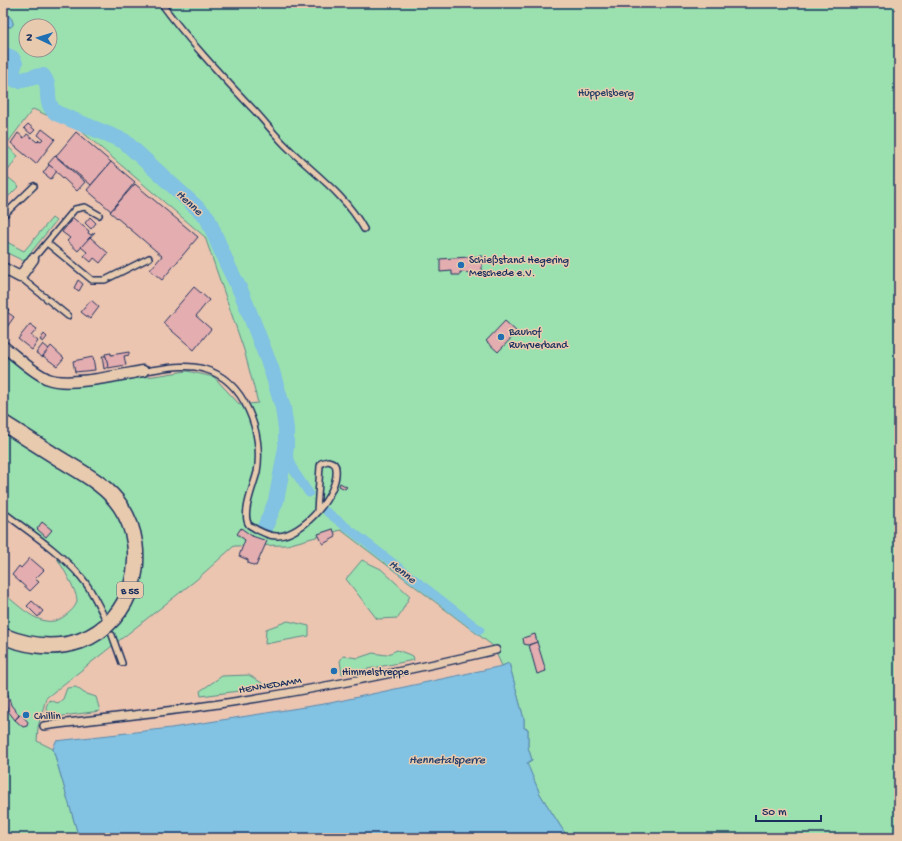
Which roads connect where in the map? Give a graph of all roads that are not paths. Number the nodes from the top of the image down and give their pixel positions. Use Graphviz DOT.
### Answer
graph roads {
  1 [pos="161,3"];
  2 [pos="34,186"];
  3 [pos="99,214"];
  4 [pos="3,216"];
  5 [pos="364,229"];
  6 [pos="46,243"];
  7 [pos="149,258"];
  8 [pos="33,259"];
  9 [pos="3,268"];
  10 [pos="20,277"];
  11 [pos="68,316"];
  12 [pos="3,346"];
  13 [pos="143,371"];
  14 [pos="3,423"];
  15 [pos="317,511"];
  16 [pos="3,512"];
  17 [pos="104,616"];
  18 [pos="112,635"];
  19 [pos="3,636"];
  20 [pos="496,650"];
  21 [pos="122,663"];
  22 [pos="44,726"];
  1 -- 5 [label="lane"];
  2 -- 4 [label="lane"];
  3 -- 6 [label="lane"];
  6 -- 7 [label="lane"];
  6 -- 8 [label="lane"];
  8 -- 10 [label="street"];
  9 -- 10 [label="street"];
  10 -- 11 [label="lane"];
  12 -- 13 [label="street"];
  13 -- 15 [label="lane"];
  14 -- 19 [label="main road, B 55"];
  15 -- 15 [label="lane"];
  16 -- 17 [label="lane"];
  18 -- 21 [label="lane"];
  20 -- 22 [label="street, HENNEDAMM"];
}
